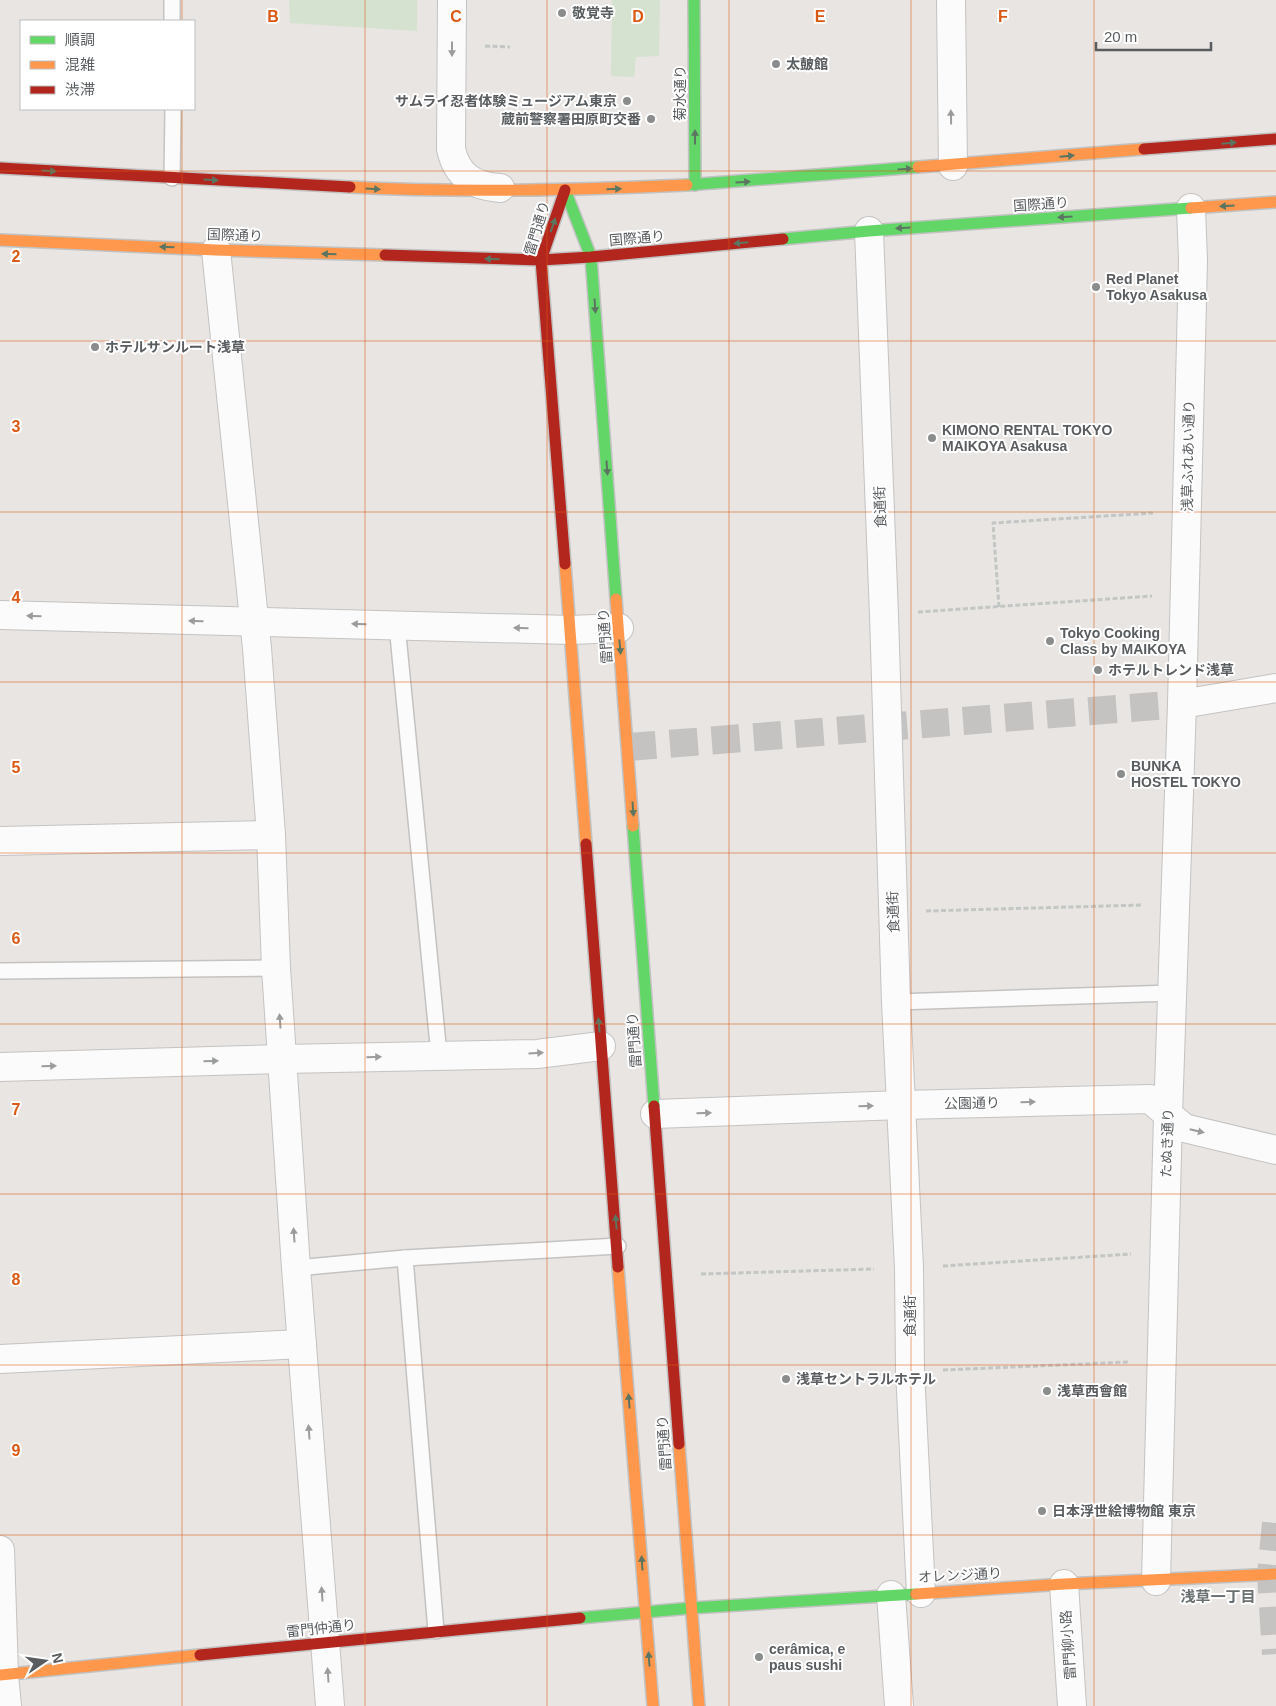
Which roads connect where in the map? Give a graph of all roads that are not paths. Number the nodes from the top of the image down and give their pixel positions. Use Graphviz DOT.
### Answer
graph roads {
  1 [pos="172,0"];
  2 [pos="452,0"];
  3 [pos="694,0"];
  4 [pos="951,0"];
  5 [pos="172,20"];
  6 [pos="173,110"];
  7 [pos="1276,139"];
  8 [pos="953,166"];
  9 [pos="0,168"];
  10 [pos="172,178"];
  11 [pos="695,185"];
  12 [pos="565,190"];
  13 [pos="1276,202"];
  14 [pos="1191,208"];
  15 [pos="869,231"];
  16 [pos="0,240"];
  17 [pos="216,250"];
  18 [pos="591,257"];
  19 [pos="541,260"];
  20 [pos="0,615"];
  21 [pos="255,622"];
  22 [pos="397,625"];
  23 [pos="619,628"];
  24 [pos="570,630"];
  25 [pos="1276,688"];
  26 [pos="1182,704"];
  27 [pos="271,835"];
  28 [pos="0,841"];
  29 [pos="276,968"];
  30 [pos="0,971"];
  31 [pos="1172,993"];
  32 [pos="896,1002"];
  33 [pos="601,1046"];
  34 [pos="439,1055"];
  35 [pos="283,1058"];
  36 [pos="0,1067"];
  37 [pos="902,1105"];
  38 [pos="655,1114"];
  39 [pos="1168,1115"];
  40 [pos="1276,1150"];
  41 [pos="618,1246"];
  42 [pos="405,1258"];
  43 [pos="296,1268"];
  44 [pos="302,1344"];
  45 [pos="0,1360"];
  46 [pos="0,1550"];
  47 [pos="1276,1574"];
  48 [pos="1156,1581"];
  49 [pos="1064,1584"];
  50 [pos="921,1593"];
  51 [pos="891,1595"];
  52 [pos="691,1608"];
  53 [pos="645,1612"];
  54 [pos="436,1631"];
  55 [pos="325,1643"];
  56 [pos="2,1675"];
  57 [pos="7,1706"];
  58 [pos="330,1706"];
  59 [pos="653,1706"];
  60 [pos="699,1706"];
  61 [pos="899,1706"];
  62 [pos="1072,1706"];
  1 -- 5 [label="lane"];
  2 -- 12 [label="street, one-way"];
  11 -- 3 [label="street, 菊水通り, one-way"];
  8 -- 4 [label="street, one-way"];
  6 -- 10 [label="lane"];
  8 -- 7 [label="street, one-way"];
  11 -- 8 [label="street, one-way"];
  9 -- 10 [label="street, one-way"];
  10 -- 12 [label="street, one-way"];
  12 -- 11 [label="street, one-way"];
  12 -- 18 [label="street, 雷門通り"];
  19 -- 12 [label="street, 雷門通り, one-way"];
  13 -- 14 [label="street, 国際通り, one-way"];
  14 -- 15 [label="street, 国際通り, one-way"];
  14 -- 26 [label="street, 浅草ふれあい通り"];
  15 -- 18 [label="street, 国際通り, one-way"];
  15 -- 32 [label="street, 食通街"];
  17 -- 16 [label="street, 国際通り, one-way"];
  19 -- 17 [label="street, 国際通り, one-way"];
  17 -- 21 [label="street"];
  18 -- 19 [label="street, 国際通り"];
  18 -- 23 [label="street, 雷門通り, one-way"];
  19 -- 24 [label="street, 雷門通り"];
  21 -- 20 [label="street, one-way"];
  22 -- 21 [label="street, one-way"];
  21 -- 27 [label="street"];
  24 -- 22 [label="street, one-way"];
  22 -- 34 [label="lane"];
  23 -- 24 [label="street"];
  23 -- 38 [label="street, 雷門通り, one-way"];
  33 -- 24 [label="street, 雷門通り, one-way"];
  25 -- 26 [label="street"];
  26 -- 31 [label="street, たぬき通り"];
  27 -- 28 [label="street"];
  27 -- 29 [label="street"];
  29 -- 30 [label="lane"];
  35 -- 29 [label="street, one-way"];
  31 -- 32 [label="lane"];
  31 -- 39 [label="street, たぬき通り"];
  32 -- 37 [label="street, 食通街"];
  34 -- 33 [label="street, one-way"];
  41 -- 33 [label="street, 雷門通り, one-way"];
  35 -- 34 [label="street, one-way"];
  36 -- 35 [label="street, one-way"];
  43 -- 35 [label="street, one-way"];
  38 -- 37 [label="street, 公園通り, one-way"];
  37 -- 39 [label="street, 公園通り, one-way"];
  37 -- 50 [label="street, 食通街"];
  38 -- 52 [label="street, 雷門通り"];
  39 -- 40 [label="street, 公園通り, one-way"];
  39 -- 48 [label="street, たぬき通り"];
  41 -- 42 [label="lane"];
  53 -- 41 [label="street, 雷門通り, one-way"];
  42 -- 43 [label="lane"];
  42 -- 54 [label="lane"];
  43 -- 44 [label="street"];
  44 -- 45 [label="street"];
  55 -- 44 [label="street, one-way"];
  46 -- 56 [label="street"];
  47 -- 48 [label="street, オレンジ通り"];
  48 -- 49 [label="street, オレンジ通り"];
  49 -- 50 [label="street, オレンジ通り"];
  49 -- 62 [label="street, 雷門柳小路"];
  50 -- 51 [label="street, オレンジ通り"];
  51 -- 52 [label="street, オレンジ通り"];
  51 -- 61 [label="street"];
  52 -- 53 [label="street, オレンジ通り"];
  52 -- 60 [label="street, 雷門通り"];
  53 -- 54 [label="street, 雷門仲通り"];
  59 -- 53 [label="street, 雷門通り, one-way"];
  54 -- 55 [label="street, 雷門仲通り"];
  55 -- 56 [label="street, 雷門仲通り"];
  58 -- 55 [label="street, one-way"];
  56 -- 57 [label="street"];
}
